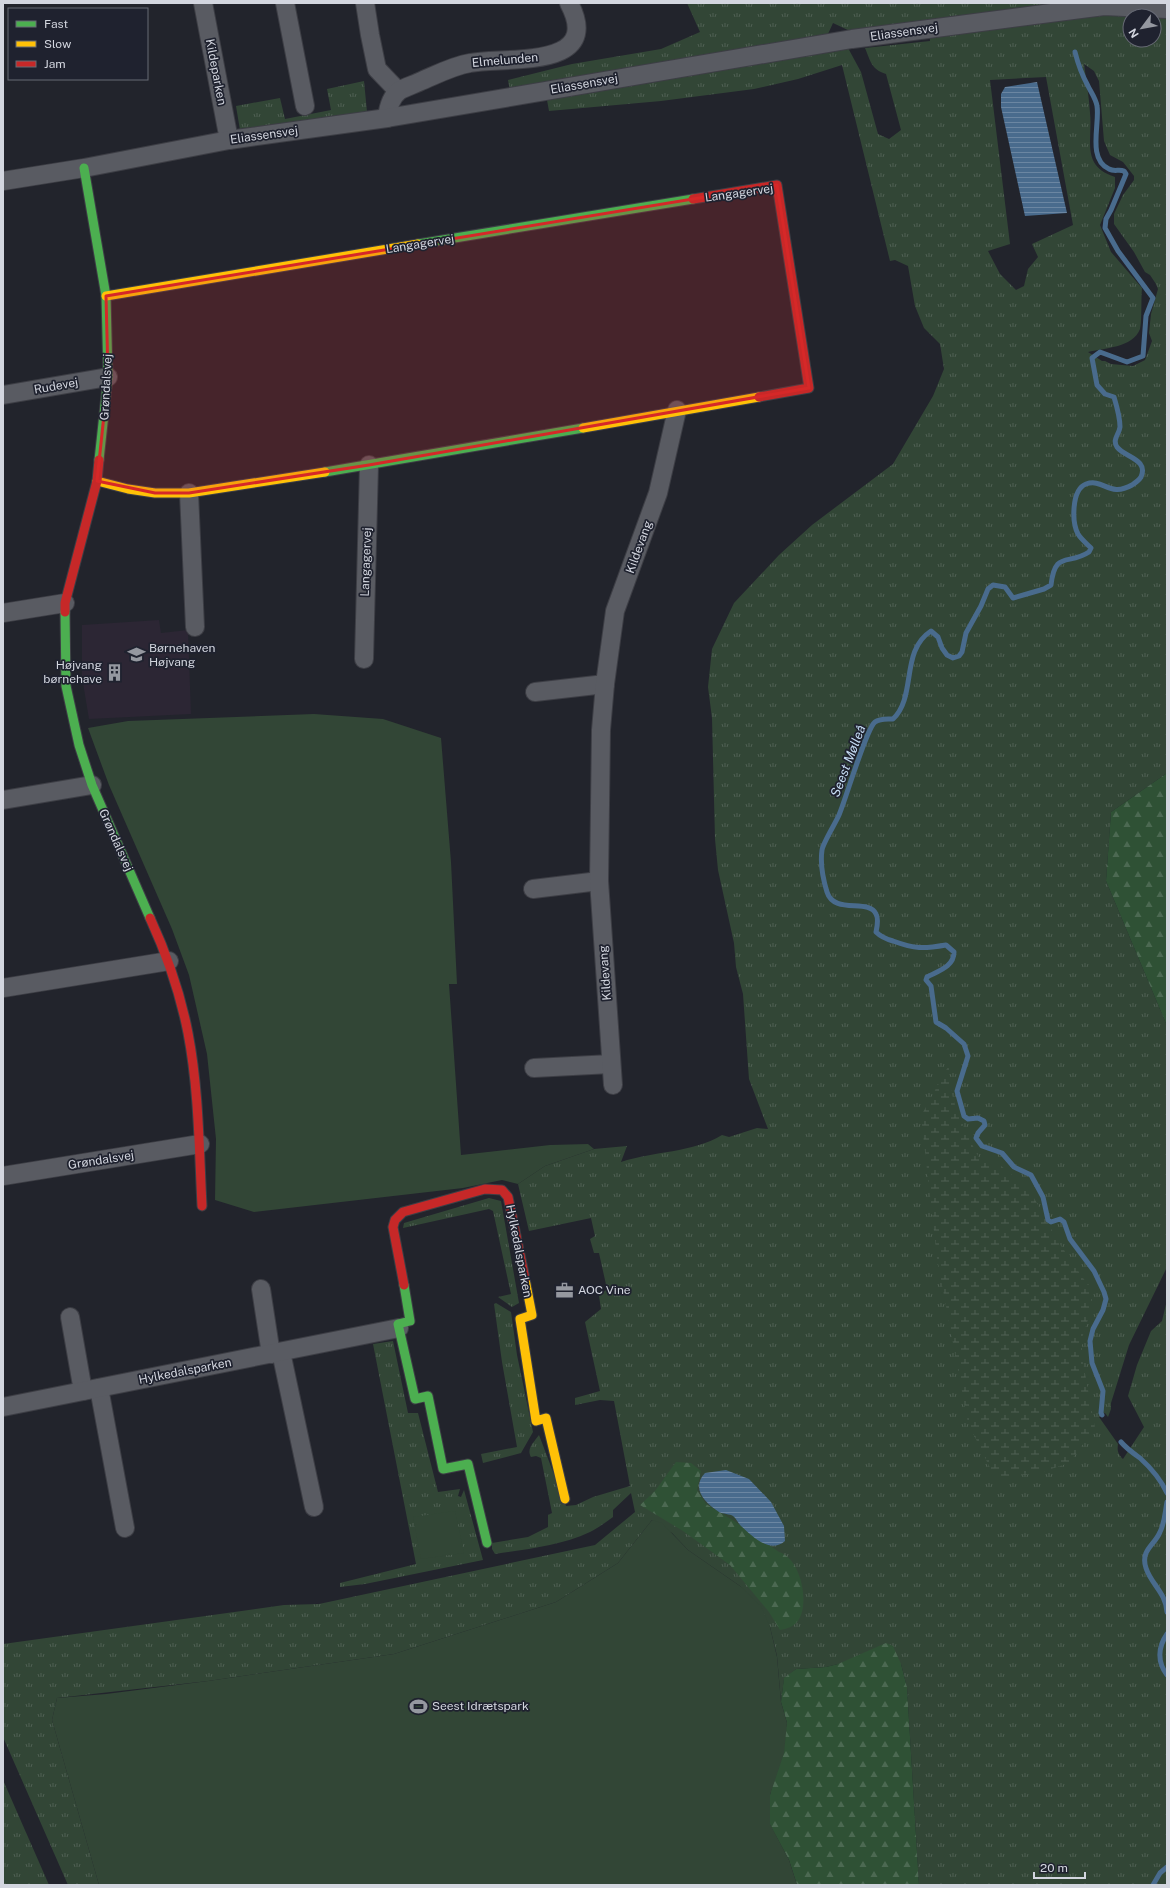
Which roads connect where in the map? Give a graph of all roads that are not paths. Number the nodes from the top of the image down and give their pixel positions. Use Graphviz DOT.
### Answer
graph roads {
  1 [pos="202,3"];
  2 [pos="285,3"];
  3 [pos="365,3"];
  4 [pos="569,3"];
  5 [pos="1167,9"];
  6 [pos="398,91"];
  7 [pos="305,106"];
  8 [pos="387,118"];
  9 [pos="229,140"];
  10 [pos="84,168"];
  11 [pos="3,181"];
  12 [pos="106,296"];
  13 [pos="108,377"];
  14 [pos="3,395"];
  15 [pos="677,410"];
  16 [pos="369,465"];
  17 [pos="97,481"];
  18 [pos="189,493"];
  19 [pos="65,603"];
  20 [pos="3,613"];
  21 [pos="195,627"];
  22 [pos="364,659"];
  23 [pos="605,684"];
  24 [pos="535,692"];
  25 [pos="92,785"];
  26 [pos="3,800"];
  27 [pos="599,881"];
  28 [pos="533,889"];
  29 [pos="169,961"];
  30 [pos="3,988"];
  31 [pos="611,1064"];
  32 [pos="534,1068"];
  33 [pos="612,1085"];
  34 [pos="200,1144"];
  35 [pos="3,1176"];
  36 [pos="202,1206"];
  37 [pos="260,1289"];
  38 [pos="70,1317"];
  39 [pos="399,1328"];
  40 [pos="276,1353"];
  41 [pos="91,1390"];
  42 [pos="3,1407"];
  43 [pos="565,1499"];
  44 [pos="314,1507"];
  45 [pos="125,1528"];
  46 [pos="487,1543"];
  1 -- 9 [label="street, Kildeparken"];
  2 -- 7 [label="street"];
  3 -- 6 [label="street"];
  4 -- 6 [label="street, Elmelunden"];
  5 -- 8 [label="street, Eliassensvej"];
  6 -- 8 [label="street"];
  8 -- 9 [label="street, Eliassensvej"];
  9 -- 10 [label="street, Eliassensvej"];
  10 -- 11 [label="street, Eliassensvej"];
  10 -- 12 [label="street, Grøndalsvej"];
  12 -- 13 [label="street, Grøndalsvej"];
  12 -- 15 [label="street, Langagervej"];
  13 -- 14 [label="street, Rudevej"];
  13 -- 17 [label="street, Grøndalsvej"];
  15 -- 16 [label="street, Langagervej"];
  15 -- 23 [label="street, Kildevang"];
  16 -- 18 [label="street, Langagervej"];
  16 -- 22 [label="street, Langagervej"];
  17 -- 18 [label="street, Langagervej"];
  17 -- 19 [label="street, Grøndalsvej"];
  18 -- 21 [label="street"];
  19 -- 20 [label="street"];
  19 -- 25 [label="street, Grøndalsvej"];
  23 -- 24 [label="street"];
  23 -- 27 [label="street, Kildevang"];
  25 -- 26 [label="street"];
  25 -- 29 [label="street, Grøndalsvej"];
  27 -- 28 [label="street"];
  27 -- 31 [label="street, Kildevang"];
  29 -- 30 [label="street"];
  29 -- 34 [label="street, Grøndalsvej"];
  31 -- 32 [label="street"];
  31 -- 33 [label="street, Kildevang"];
  34 -- 35 [label="street, Grøndalsvej"];
  34 -- 36 [label="street, Grøndalsvej"];
  37 -- 40 [label="street"];
  38 -- 41 [label="street"];
  39 -- 40 [label="street, Hylkedalsparken"];
  39 -- 43 [label="street, Hylkedalsparken"];
  39 -- 46 [label="street"];
  40 -- 41 [label="street, Hylkedalsparken"];
  40 -- 44 [label="street"];
  41 -- 42 [label="street, Hylkedalsparken"];
  41 -- 45 [label="street"];
}
